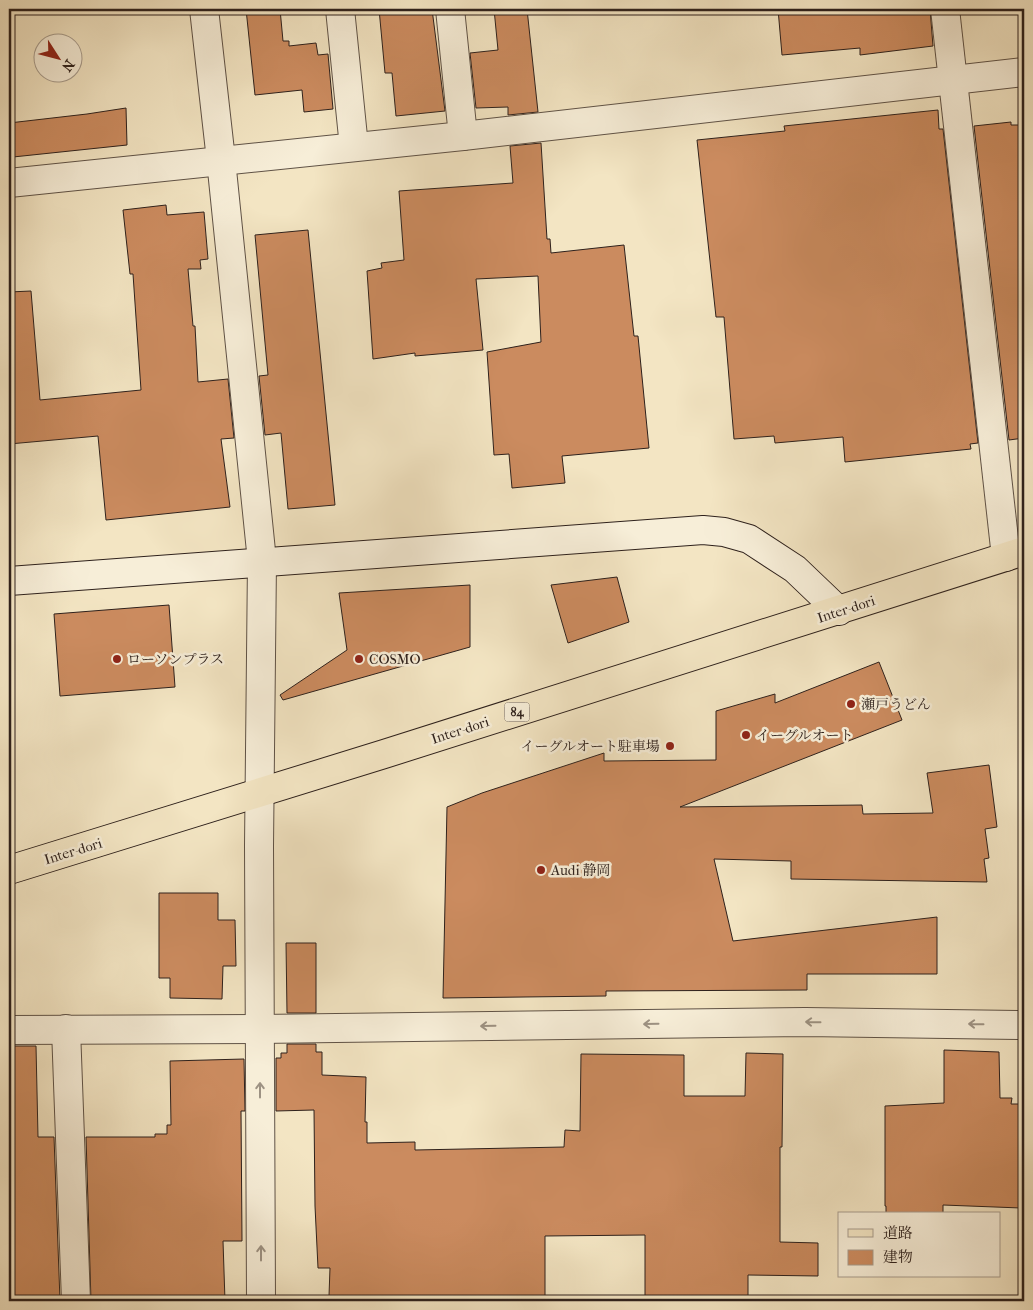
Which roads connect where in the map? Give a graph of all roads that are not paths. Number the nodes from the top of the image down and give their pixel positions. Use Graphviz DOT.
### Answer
graph roads {
  1 [pos="204,9"];
  2 [pos="340,9"];
  3 [pos="450,9"];
  4 [pos="944,9"];
  5 [pos="1024,72"];
  6 [pos="952,80"];
  7 [pos="464,136"];
  8 [pos="354,147"];
  9 [pos="221,160"];
  10 [pos="9,184"];
  11 [pos="1015,554"];
  12 [pos="262,561"];
  13 [pos="9,581"];
  14 [pos="839,612"];
  15 [pos="260,794"];
  16 [pos="9,870"];
  17 [pos="1024,1024"];
  18 [pos="259,1028"];
  19 [pos="9,1030"];
  20 [pos="66,1030"];
  21 [pos="76,1301"];
  22 [pos="261,1301"];
  1 -- 9 [label="street"];
  2 -- 8 [label="street"];
  3 -- 7 [label="street"];
  4 -- 6 [label="street"];
  5 -- 6 [label="street"];
  6 -- 7 [label="street"];
  6 -- 11 [label="street"];
  7 -- 8 [label="street"];
  8 -- 9 [label="street"];
  9 -- 10 [label="street"];
  9 -- 12 [label="street"];
  11 -- 14 [label="main road, Inter-dori / 84"];
  12 -- 13 [label="street"];
  12 -- 14 [label="street"];
  12 -- 15 [label="street"];
  14 -- 15 [label="main road, Inter-dori / 84"];
  15 -- 16 [label="main road, Inter-dori / 84"];
  15 -- 18 [label="street"];
  17 -- 18 [label="street, one-way"];
  18 -- 20 [label="street"];
  22 -- 18 [label="street, one-way"];
  19 -- 20 [label="street"];
  20 -- 21 [label="street"];
}
